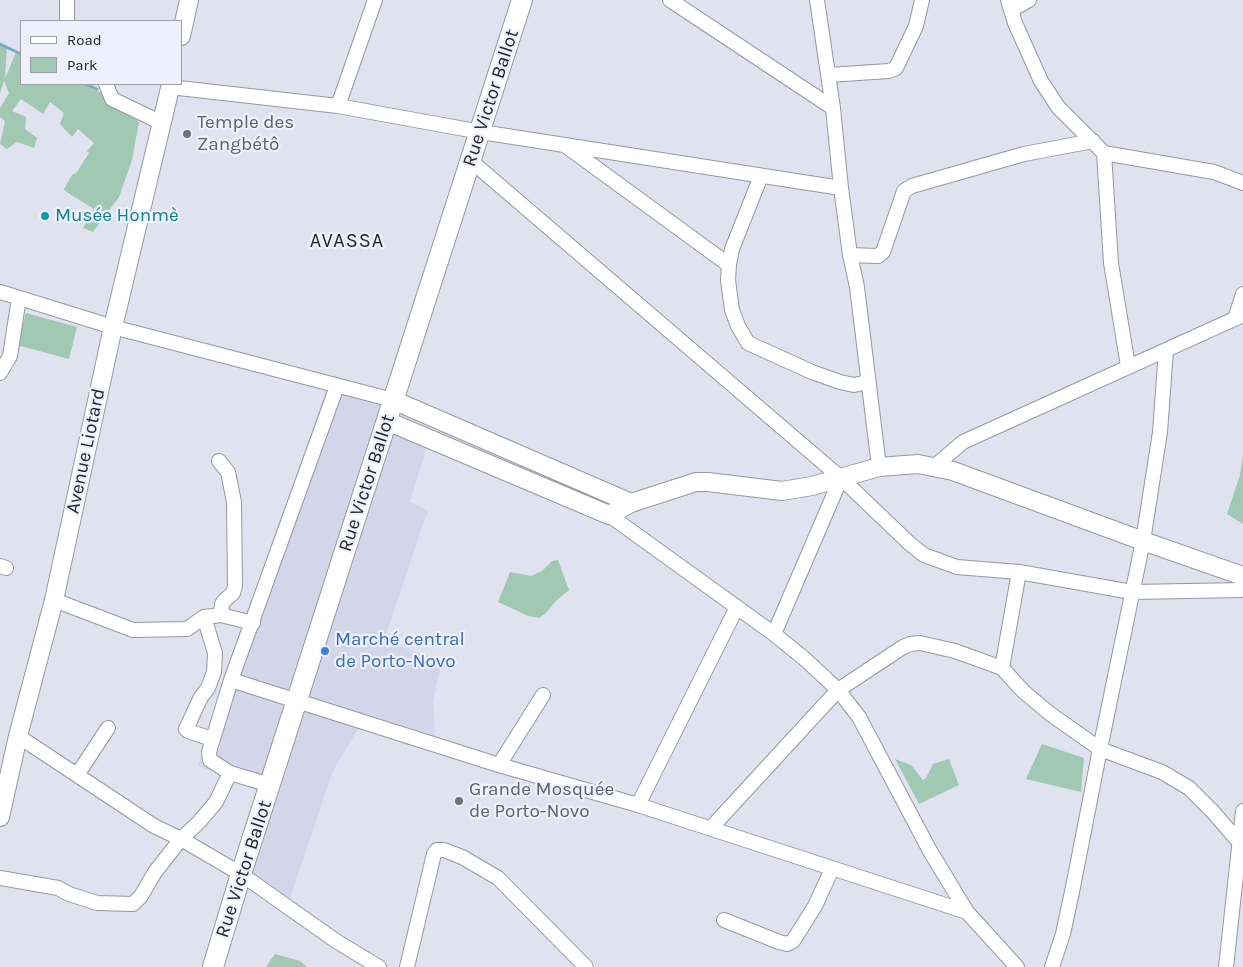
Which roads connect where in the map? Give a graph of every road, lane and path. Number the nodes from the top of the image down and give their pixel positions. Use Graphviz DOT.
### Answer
graph roads {
  1 [pos="67,0"];
  2 [pos="189,0"];
  3 [pos="375,0"];
  4 [pos="522,0"];
  5 [pos="670,0"];
  6 [pos="817,0"];
  7 [pos="922,0"];
  8 [pos="1029,0"];
  9 [pos="1010,5"];
  10 [pos="67,20"];
  11 [pos="182,32"];
  12 [pos="828,75"];
  13 [pos="106,85"];
  14 [pos="170,85"];
  15 [pos="338,106"];
  16 [pos="833,108"];
  17 [pos="162,122"];
  18 [pos="480,132"];
  19 [pos="1093,142"];
  20 [pos="564,145"];
  21 [pos="1104,153"];
  22 [pos="472,161"];
  23 [pos="761,176"];
  24 [pos="1243,182"];
  25 [pos="841,188"];
  26 [pos="850,256"];
  27 [pos="729,265"];
  28 [pos="0,292"];
  29 [pos="1243,294"];
  30 [pos="19,298"];
  31 [pos="1239,317"];
  32 [pos="113,327"];
  33 [pos="1166,350"];
  34 [pos="1128,366"];
  35 [pos="0,373"];
  36 [pos="868,382"];
  37 [pos="337,386"];
  38 [pos="393,400"];
  39 [pos="387,421"];
  40 [pos="220,461"];
  41 [pos="935,466"];
  42 [pos="879,467"];
  43 [pos="841,478"];
  44 [pos="631,503"];
  45 [pos="609,516"];
  46 [pos="1143,541"];
  47 [pos="1019,572"];
  48 [pos="1243,576"];
  49 [pos="1243,590"];
  50 [pos="1132,592"];
  51 [pos="54,600"];
  52 [pos="737,607"];
  53 [pos="221,615"];
  54 [pos="204,617"];
  55 [pos="253,622"];
  56 [pos="774,634"];
  57 [pos="1002,668"];
  58 [pos="231,680"];
  59 [pos="838,690"];
  60 [pos="543,695"];
  61 [pos="296,701"];
  62 [pos="108,728"];
  63 [pos="18,736"];
  64 [pos="212,739"];
  65 [pos="1100,749"];
  66 [pos="499,765"];
  67 [pos="230,773"];
  68 [pos="77,775"];
  69 [pos="270,786"];
  70 [pos="638,805"];
  71 [pos="1243,811"];
  72 [pos="0,817"];
  73 [pos="711,828"];
  74 [pos="181,839"];
  75 [pos="1239,842"];
  76 [pos="832,869"];
  77 [pos="241,874"];
  78 [pos="0,878"];
  79 [pos="967,912"];
  80 [pos="724,920"];
  81 [pos="1058,964"];
  82 [pos="213,967"];
  83 [pos="379,967"];
  84 [pos="407,967"];
  85 [pos="586,967"];
  86 [pos="1017,967"];
  87 [pos="1226,967"];
  1 -- 10 [label="street"];
  2 -- 11 [label="street"];
  3 -- 15 [label="street"];
  4 -- 18 [label="main road, Rue Victor Ballot"];
  5 -- 16 [label="street"];
  6 -- 12 [label="street"];
  7 -- 12 [label="street"];
  8 -- 9 [label="street"];
  9 -- 19 [label="street"];
  12 -- 16 [label="street"];
  13 -- 17 [label="street"];
  14 -- 15 [label="street"];
  14 -- 17 [label="street, Avenue Liotard"];
  15 -- 18 [label="street"];
  16 -- 25 [label="street"];
  17 -- 32 [label="street, Avenue Liotard"];
  18 -- 20 [label="street"];
  18 -- 22 [label="main road, Rue Victor Ballot"];
  19 -- 21 [label="street"];
  19 -- 26 [label="street"];
  20 -- 23 [label="street"];
  20 -- 27 [label="street"];
  21 -- 24 [label="street"];
  21 -- 34 [label="street"];
  22 -- 38 [label="main road, Rue Victor Ballot"];
  22 -- 43 [label="street"];
  23 -- 25 [label="street"];
  23 -- 27 [label="street"];
  25 -- 26 [label="street"];
  26 -- 36 [label="street"];
  27 -- 36 [label="street"];
  28 -- 30 [label="street"];
  29 -- 31 [label="street"];
  30 -- 32 [label="street"];
  30 -- 35 [label="street"];
  31 -- 33 [label="street"];
  32 -- 37 [label="street"];
  32 -- 51 [label="street, Avenue Liotard"];
  33 -- 34 [label="street"];
  33 -- 46 [label="street"];
  34 -- 41 [label="street"];
  36 -- 42 [label="street"];
  37 -- 38 [label="street"];
  37 -- 55 [label="street"];
  38 -- 39 [label="main road, Rue Victor Ballot"];
  38 -- 44 [label="street"];
  39 -- 45 [label="street"];
  39 -- 61 [label="main road, Rue Victor Ballot"];
  40 -- 53 [label="street"];
  41 -- 42 [label="street"];
  41 -- 46 [label="street"];
  42 -- 43 [label="street"];
  43 -- 44 [label="street"];
  43 -- 47 [label="street"];
  43 -- 56 [label="street"];
  44 -- 45 [label="street"];
  45 -- 52 [label="street"];
  46 -- 48 [label="street"];
  46 -- 50 [label="street"];
  47 -- 50 [label="street"];
  47 -- 57 [label="street"];
  49 -- 50 [label="street"];
  50 -- 65 [label="street"];
  51 -- 54 [label="street"];
  51 -- 63 [label="street, Avenue Liotard"];
  52 -- 56 [label="street"];
  52 -- 70 [label="street"];
  53 -- 54 [label="street"];
  53 -- 55 [label="street"];
  54 -- 64 [label="street"];
  55 -- 58 [label="street"];
  56 -- 59 [label="street"];
  57 -- 59 [label="street"];
  57 -- 65 [label="street"];
  58 -- 61 [label="street"];
  58 -- 64 [label="street"];
  59 -- 73 [label="street"];
  59 -- 79 [label="street"];
  60 -- 66 [label="street"];
  61 -- 66 [label="street"];
  61 -- 69 [label="main road, Rue Victor Ballot"];
  62 -- 68 [label="street"];
  63 -- 68 [label="street"];
  63 -- 72 [label="street, Avenue Liotard"];
  64 -- 67 [label="street"];
  65 -- 75 [label="street"];
  65 -- 81 [label="street"];
  66 -- 70 [label="street"];
  67 -- 69 [label="street"];
  67 -- 74 [label="street"];
  68 -- 74 [label="street"];
  69 -- 77 [label="main road, Rue Victor Ballot"];
  70 -- 73 [label="street"];
  71 -- 75 [label="street"];
  73 -- 76 [label="street"];
  74 -- 77 [label="street"];
  74 -- 78 [label="street"];
  75 -- 87 [label="street"];
  76 -- 79 [label="street"];
  76 -- 80 [label="street"];
  77 -- 82 [label="main road, Rue Victor Ballot"];
  77 -- 83 [label="street"];
  79 -- 86 [label="street"];
  84 -- 85 [label="street"];
}
